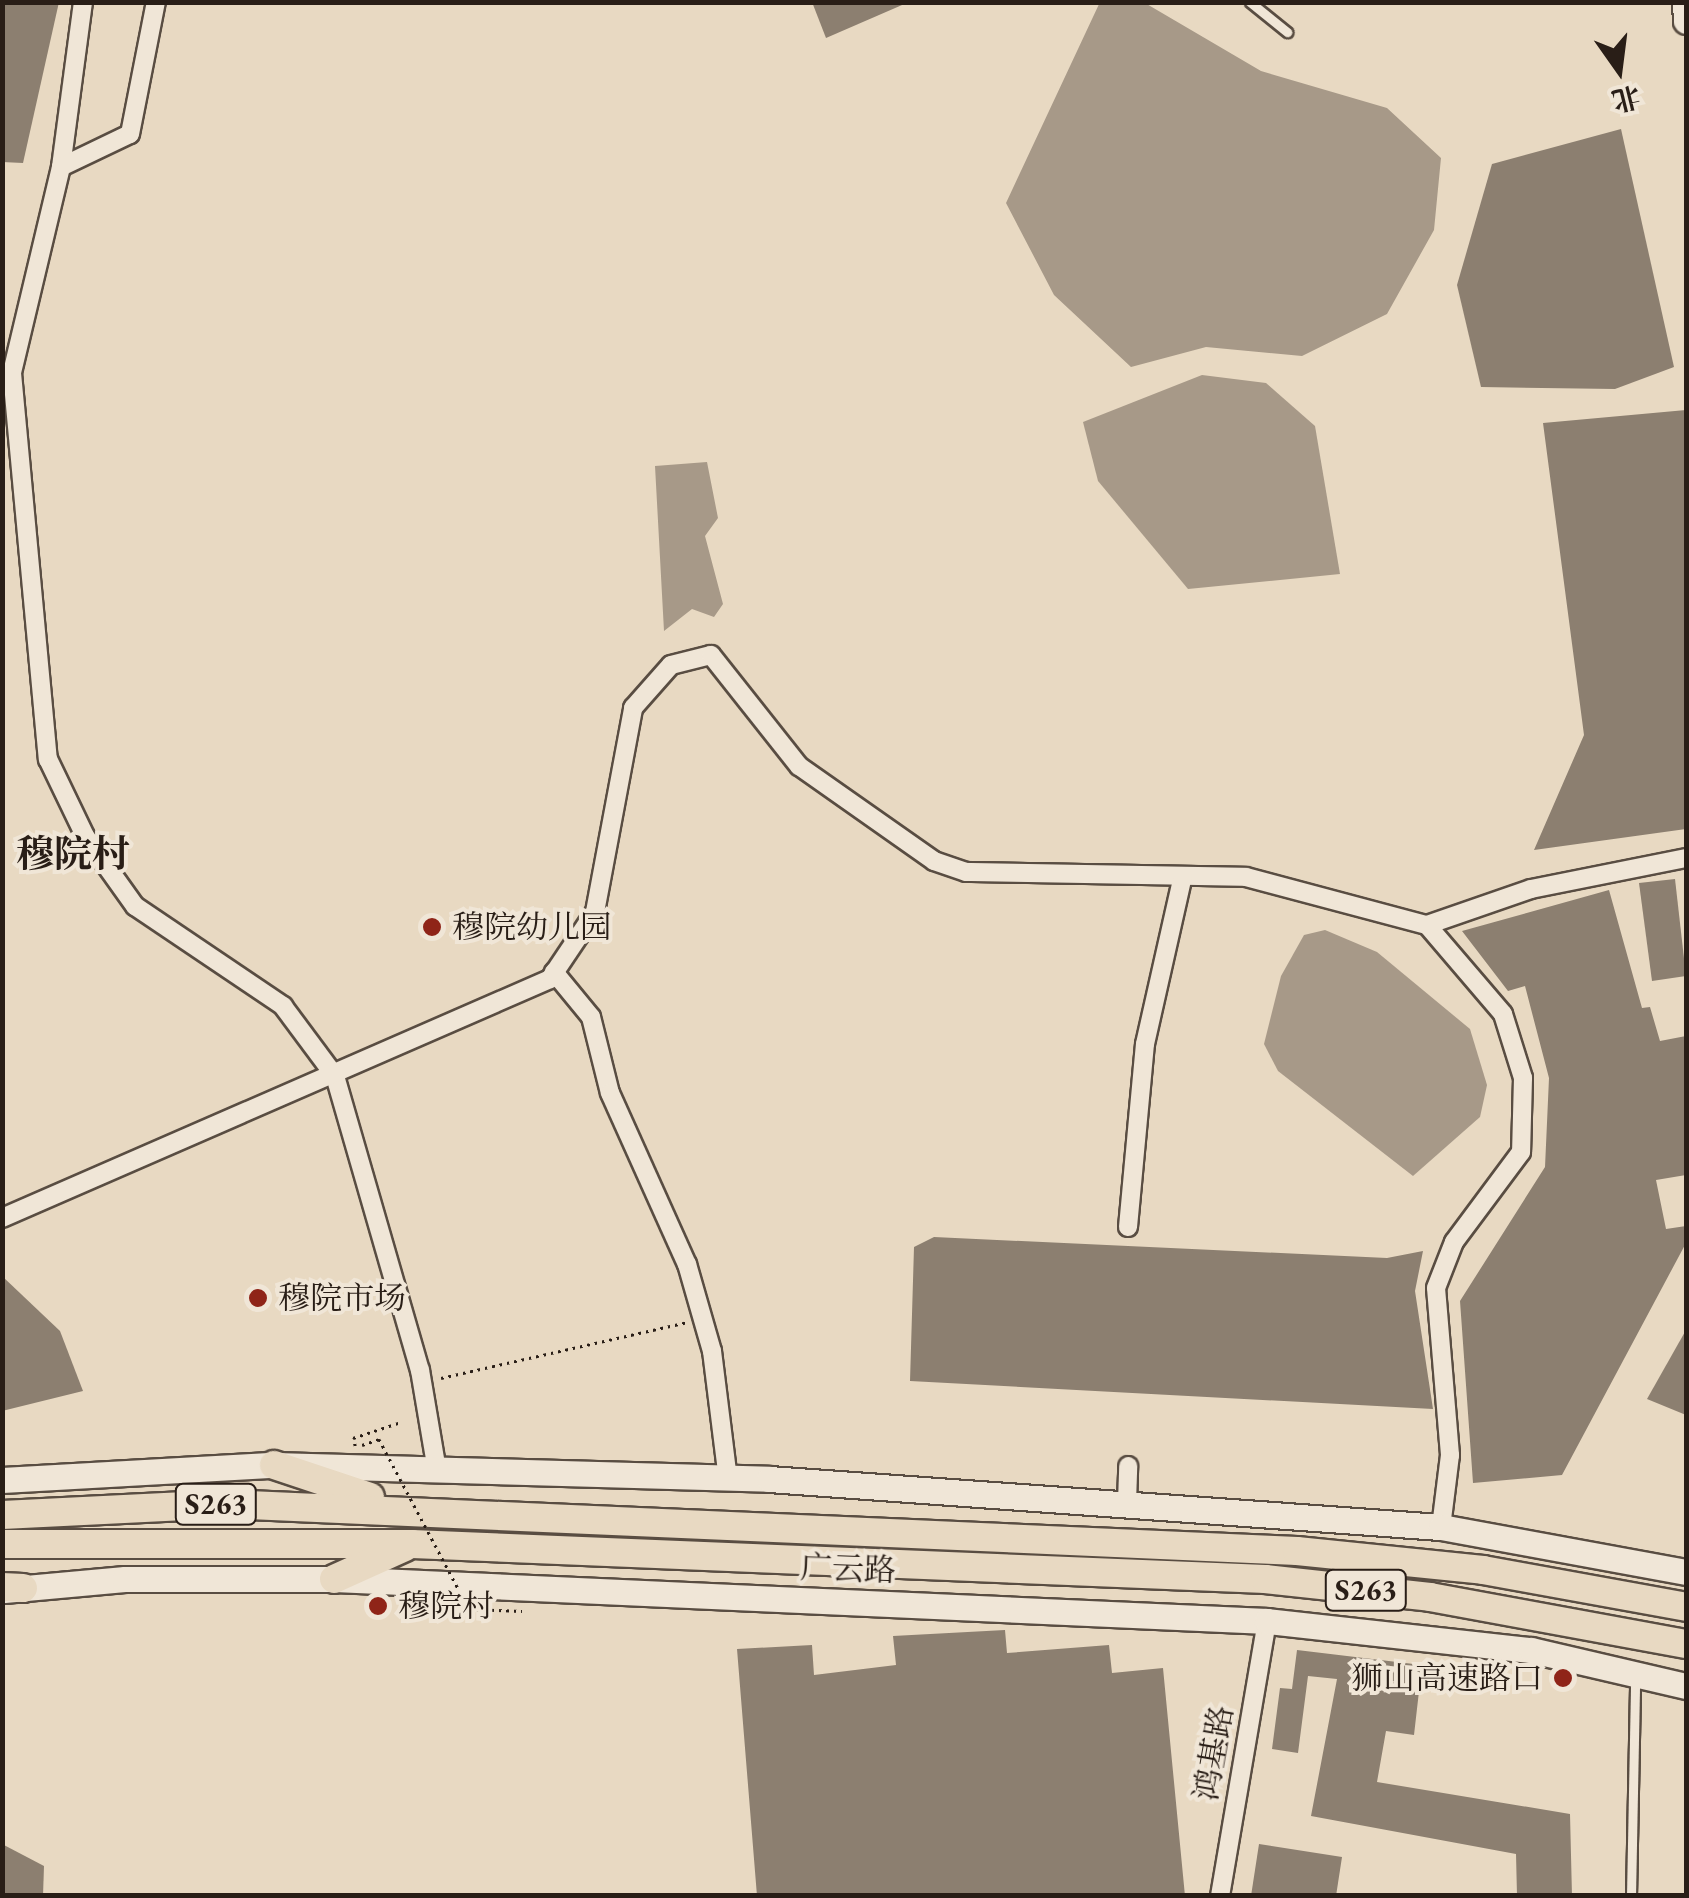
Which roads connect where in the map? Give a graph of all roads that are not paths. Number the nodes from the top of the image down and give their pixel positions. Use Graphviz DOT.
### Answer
graph roads {
  1 [pos="83,2"];
  2 [pos="156,2"];
  3 [pos="1250,2"];
  4 [pos="1685,2"];
  5 [pos="1686,21"];
  6 [pos="1287,32"];
  7 [pos="60,167"];
  8 [pos="7,374"];
  9 [pos="1686,858"];
  10 [pos="1183,876"];
  11 [pos="1427,925"];
  12 [pos="554,972"];
  13 [pos="334,1076"];
  14 [pos="2,1218"];
  15 [pos="1128,1227"];
  16 [pos="274,1465"];
  17 [pos="436,1465"];
  18 [pos="1128,1466"];
  19 [pos="728,1479"];
  20 [pos="2,1480"];
  21 [pos="1127,1502"];
  22 [pos="430,1512"];
  23 [pos="2,1514"];
  24 [pos="1441,1527"];
  25 [pos="2,1544"];
  26 [pos="412,1544"];
  27 [pos="1686,1572"];
  28 [pos="334,1579"];
  29 [pos="9,1588"];
  30 [pos="1686,1607"];
  31 [pos="1266,1621"];
  32 [pos="1686,1644"];
  33 [pos="1636,1674"];
  34 [pos="1686,1686"];
  35 [pos="1220,1896"];
  36 [pos="1631,1896"];
  1 -- 7 [label="street"];
  2 -- 7 [label="street"];
  3 -- 6 [label="lane"];
  4 -- 5 [label="main road"];
  7 -- 8 [label="street"];
  8 -- 13 [label="street"];
  9 -- 11 [label="street"];
  10 -- 11 [label="street"];
  10 -- 12 [label="street"];
  10 -- 15 [label="street"];
  11 -- 24 [label="street"];
  12 -- 13 [label="street"];
  12 -- 19 [label="street"];
  13 -- 14 [label="street"];
  13 -- 17 [label="street"];
  16 -- 17 [label="main road, S263"];
  16 -- 20 [label="main road, S263"];
  16 -- 22 [label="main road"];
  17 -- 19 [label="main road, S263"];
  18 -- 21 [label="street"];
  19 -- 21 [label="main road, S263"];
  21 -- 24 [label="main road, S263"];
  22 -- 23 [label="main road, 广云路 / S263"];
  22 -- 30 [label="main road, 广云路 / S263"];
  24 -- 27 [label="main road, S263"];
  25 -- 26 [label="main road, 广云路 / S263"];
  26 -- 28 [label="main road"];
  26 -- 32 [label="main road, 广云路 / S263"];
  28 -- 29 [label="main road, 广云路 / S263"];
  28 -- 31 [label="main road, 广云路 / S263"];
  31 -- 33 [label="main road, 广云路 / S263"];
  31 -- 35 [label="street, 鸿基路"];
  33 -- 34 [label="main road, 广云路 / S263"];
  33 -- 36 [label="lane"];
}
